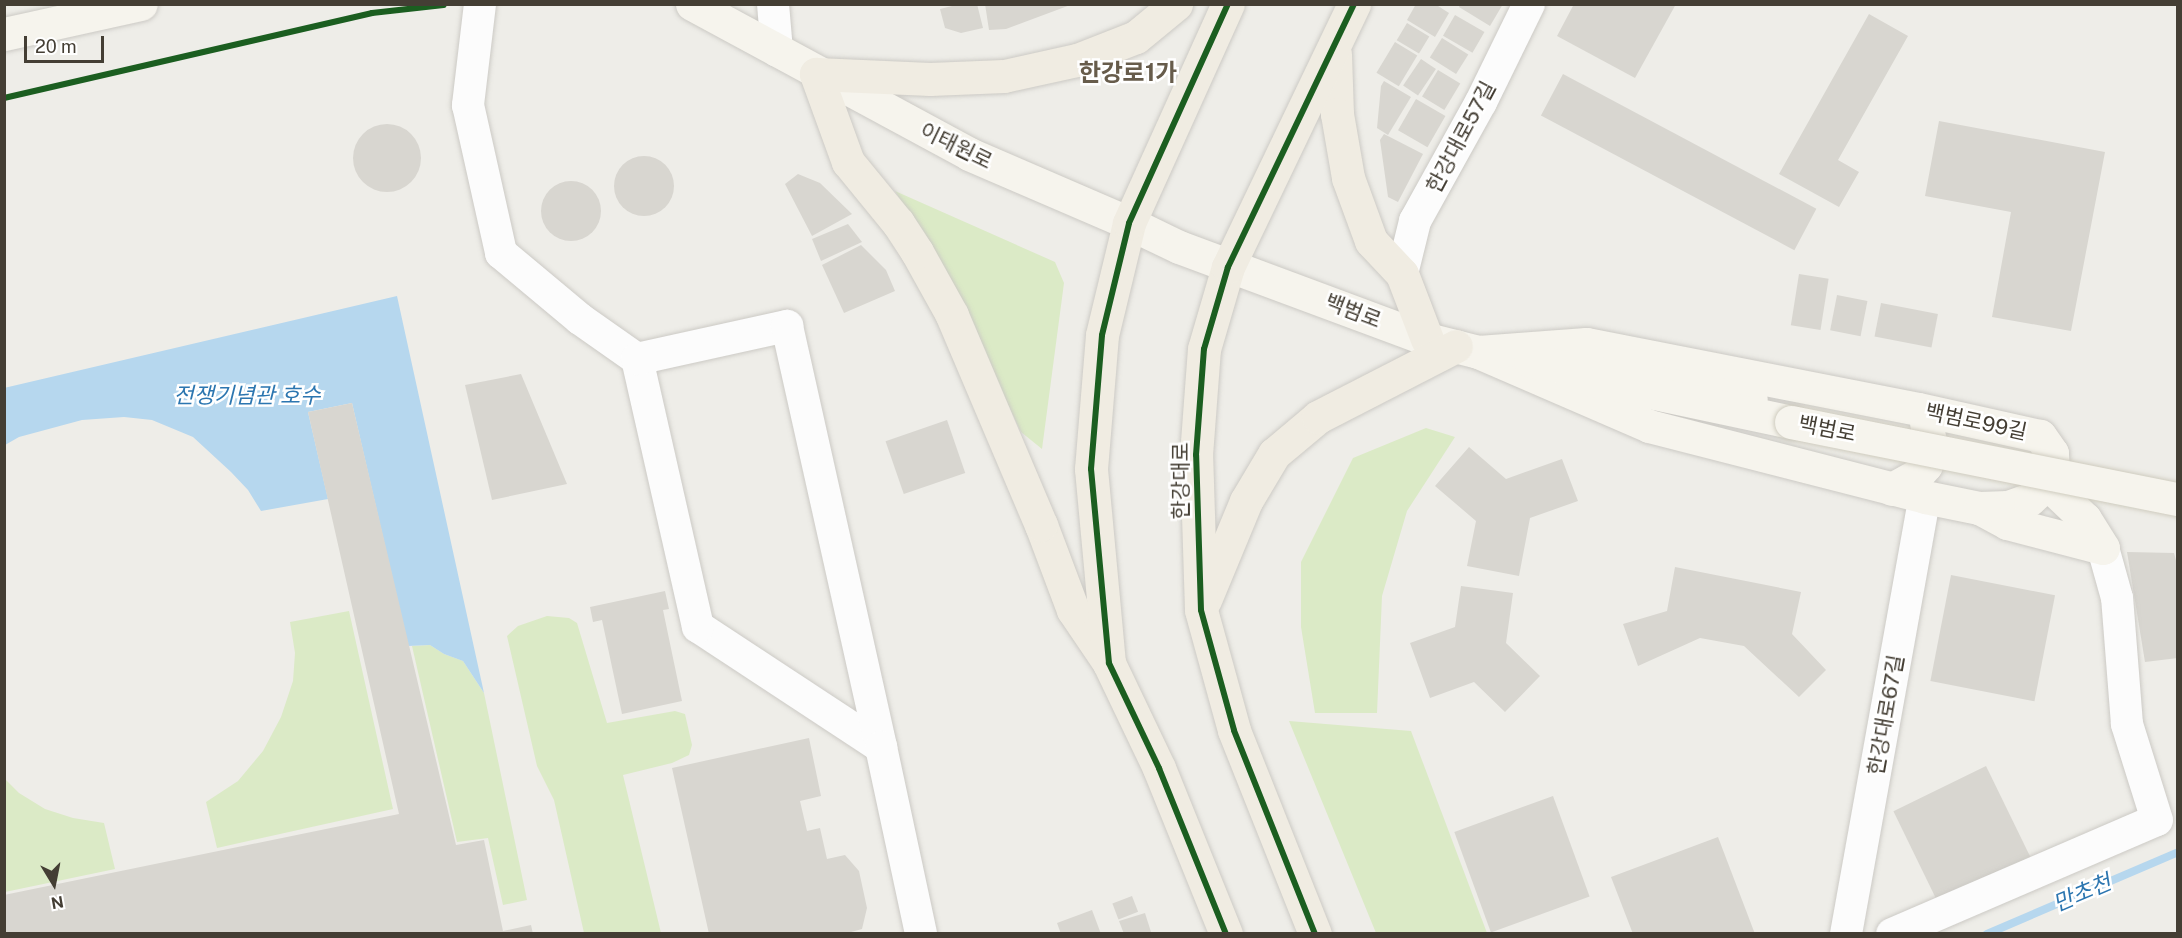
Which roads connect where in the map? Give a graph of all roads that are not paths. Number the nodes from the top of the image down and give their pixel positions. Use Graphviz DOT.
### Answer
graph roads {
  1 [pos="141,4"];
  2 [pos="480,4"];
  3 [pos="692,4"];
  4 [pos="773,4"];
  5 [pos="1176,4"];
  6 [pos="1228,4"];
  7 [pos="1354,4"];
  8 [pos="1529,4"];
  9 [pos="4,34"];
  10 [pos="1335,50"];
  11 [pos="777,51"];
  12 [pos="816,74"];
  13 [pos="1130,223"];
  14 [pos="1228,267"];
  15 [pos="1402,274"];
  16 [pos="1454,346"];
  17 [pos="638,359"];
  18 [pos="1918,409"];
  19 [pos="1793,414"];
  20 [pos="2047,483"];
  21 [pos="2178,483"];
  22 [pos="1892,489"];
  23 [pos="1925,497"];
  24 [pos="2178,499"];
  25 [pos="1979,508"];
  26 [pos="2103,548"];
  27 [pos="1201,610"];
  28 [pos="1109,663"];
  29 [pos="881,747"];
  30 [pos="921,933"];
  31 [pos="1226,933"];
  32 [pos="1315,933"];
  33 [pos="1846,933"];
  34 [pos="1892,933"];
  1 -- 9 [label="main road"];
  2 -- 17 [label="street"];
  3 -- 11 [label="main road, 이태원로"];
  4 -- 11 [label="street"];
  5 -- 12 [label="main road"];
  6 -- 13 [label="main road"];
  7 -- 10 [label="main road, 한강대로"];
  8 -- 15 [label="street, 한강대로57길"];
  10 -- 14 [label="main road, 한강대로"];
  10 -- 15 [label="main road"];
  11 -- 12 [label="main road, 이태원로"];
  12 -- 13 [label="main road, 이태원로"];
  12 -- 28 [label="main road"];
  13 -- 14 [label="main road, 이태원로"];
  13 -- 28 [label="main road"];
  14 -- 16 [label="main road, 백범로"];
  14 -- 27 [label="main road, 한강대로"];
  15 -- 16 [label="main road"];
  16 -- 18 [label="main road, 백범로99길"];
  16 -- 19 [label="main road, 백범로"];
  16 -- 22 [label="main road"];
  16 -- 27 [label="main road"];
  17 -- 29 [label="street"];
  17 -- 29 [label="street"];
  18 -- 20 [label="main road, 백범로99길"];
  18 -- 22 [label="main road"];
  19 -- 21 [label="main road, 백범로"];
  19 -- 24 [label="main road, 백범로, bridge"];
  20 -- 25 [label="main road"];
  20 -- 26 [label="main road"];
  22 -- 23 [label="main road"];
  23 -- 25 [label="main road"];
  23 -- 33 [label="street, 한강대로67길"];
  25 -- 26 [label="main road"];
  26 -- 34 [label="street"];
  27 -- 32 [label="main road, 한강대로"];
  28 -- 31 [label="main road"];
  29 -- 30 [label="street"];
}
